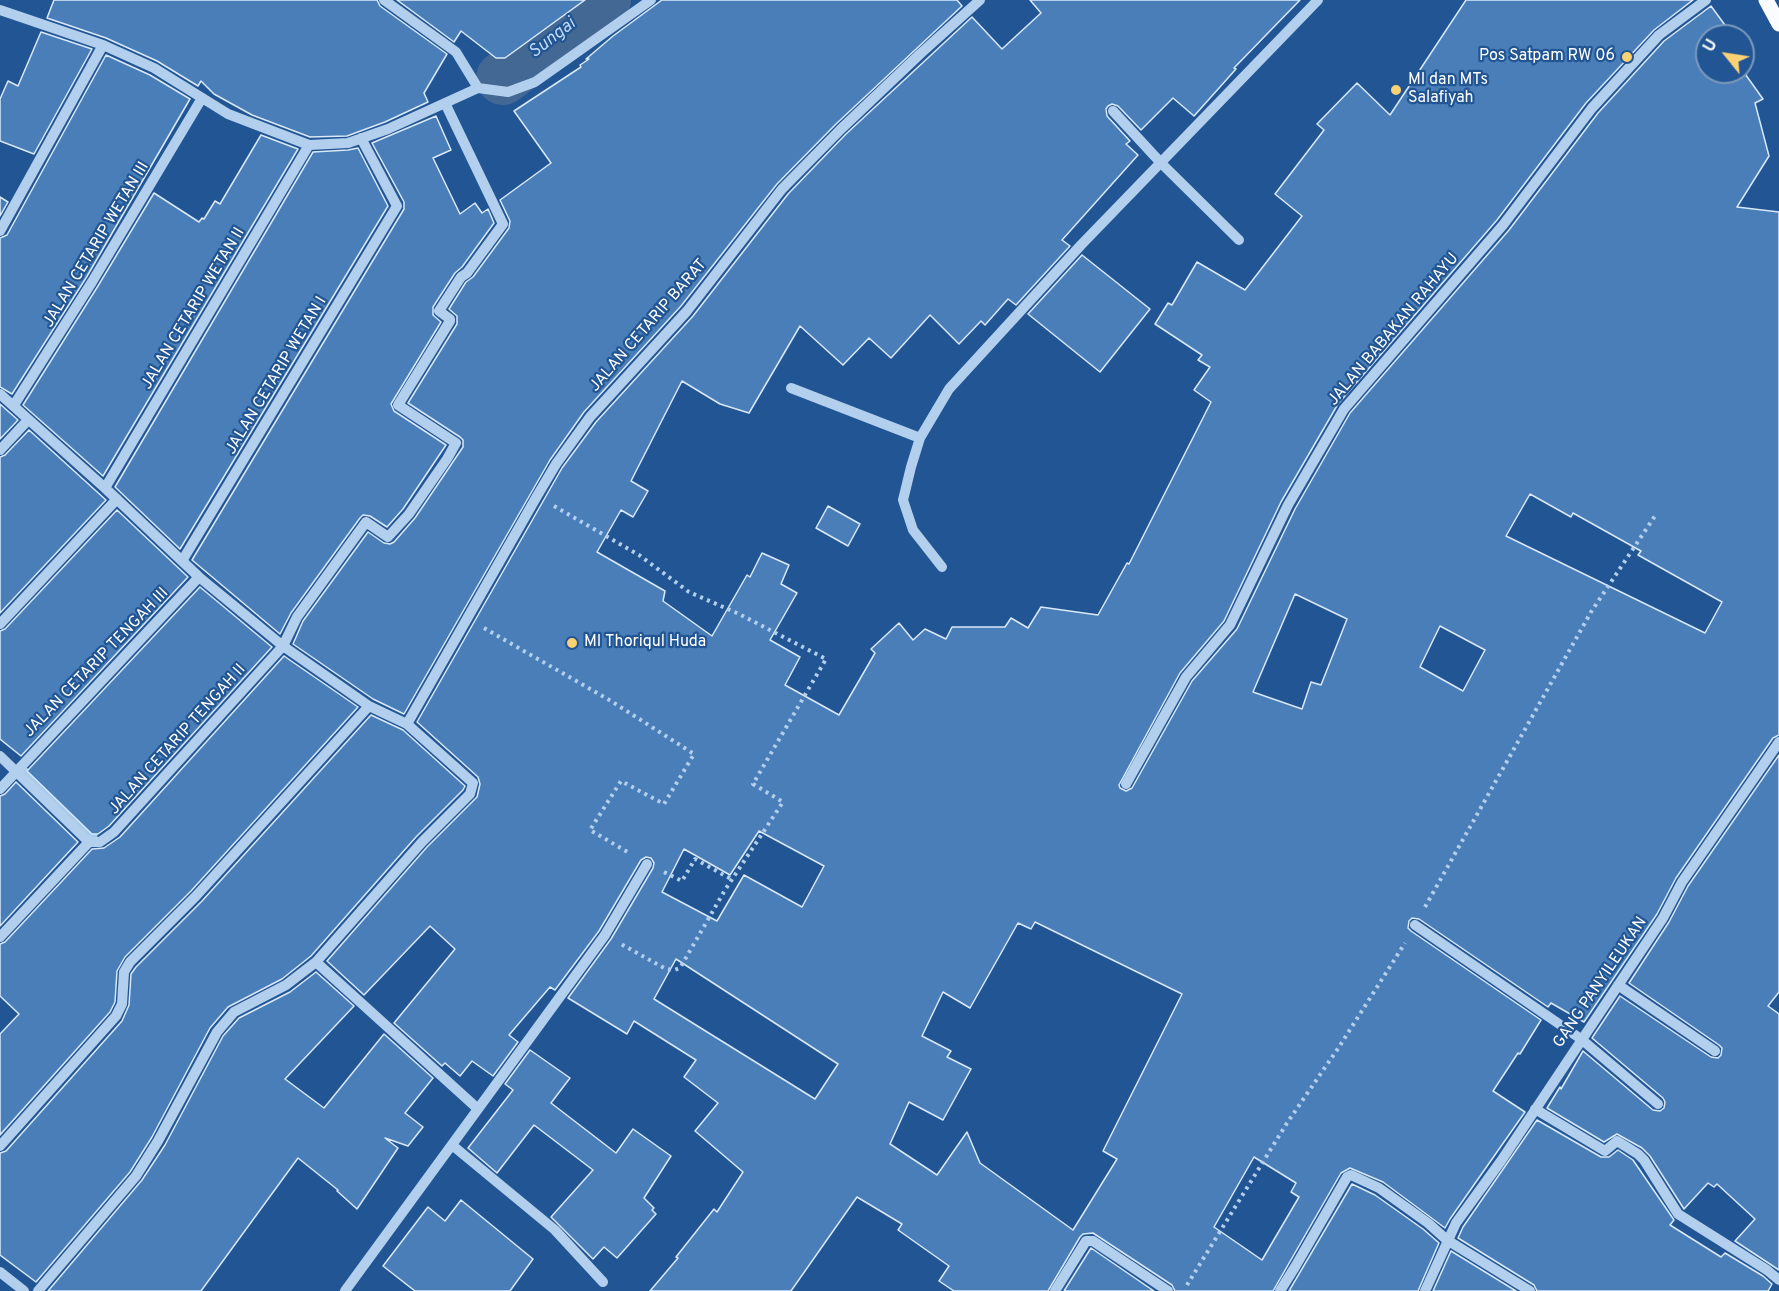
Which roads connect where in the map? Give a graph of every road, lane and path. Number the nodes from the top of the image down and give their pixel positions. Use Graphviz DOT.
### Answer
graph roads {
  1 [pos="384,0"];
  2 [pos="651,0"];
  3 [pos="980,0"];
  4 [pos="1318,0"];
  5 [pos="1706,0"];
  6 [pos="1766,0"];
  7 [pos="0,10"];
  8 [pos="1779,24"];
  9 [pos="103,45"];
  10 [pos="478,88"];
  11 [pos="202,98"];
  12 [pos="445,103"];
  13 [pos="1113,111"];
  14 [pos="361,138"];
  15 [pos="309,145"];
  16 [pos="1161,163"];
  17 [pos="0,231"];
  18 [pos="1239,240"];
  19 [pos="791,388"];
  20 [pos="0,394"];
  21 [pos="14,405"];
  22 [pos="28,420"];
  23 [pos="920,438"];
  24 [pos="0,450"];
  25 [pos="105,488"];
  26 [pos="537,496"];
  27 [pos="117,499"];
  28 [pos="182,561"];
  29 [pos="942,567"];
  30 [pos="199,577"];
  31 [pos="467,619"];
  32 [pos="0,624"];
  33 [pos="283,646"];
  34 [pos="369,706"];
  35 [pos="407,724"];
  36 [pos="1779,742"];
  37 [pos="0,756"];
  38 [pos="16,770"];
  39 [pos="1126,784"];
  40 [pos="0,789"];
  41 [pos="89,842"];
  42 [pos="647,864"];
  43 [pos="733,880"];
  44 [pos="1415,926"];
  45 [pos="605,935"];
  46 [pos="0,937"];
  47 [pos="316,962"];
  48 [pos="1618,985"];
  49 [pos="1581,1039"];
  50 [pos="1715,1051"];
  51 [pos="1658,1104"];
  52 [pos="478,1109"];
  53 [pos="1535,1109"];
  54 [pos="452,1145"];
  55 [pos="0,1146"];
  56 [pos="1447,1240"];
  57 [pos="0,1272"];
  58 [pos="1779,1280"];
  59 [pos="603,1282"];
  60 [pos="24,1291"];
  61 [pos="38,1291"];
  62 [pos="345,1291"];
  63 [pos="1055,1291"];
  64 [pos="1168,1291"];
  65 [pos="1280,1291"];
  66 [pos="1425,1291"];
  67 [pos="1530,1291"];
  1 -- 10 [label="street"];
  2 -- 10 [label="street"];
  3 -- 26 [label="street, JALAN CETARIP BARAT"];
  4 -- 16 [label="street"];
  5 -- 39 [label="street, JALAN BABAKAN RAHAYU"];
  6 -- 8 [label="main road"];
  7 -- 9 [label="street"];
  9 -- 11 [label="street"];
  9 -- 17 [label="street"];
  10 -- 12 [label="street"];
  11 -- 15 [label="street"];
  11 -- 21 [label="street, JALAN CETARIP WETAN III"];
  12 -- 14 [label="street"];
  12 -- 33 [label="street, JALAN CETARIP TENGAH II"];
  13 -- 16 [label="street"];
  14 -- 15 [label="street"];
  14 -- 28 [label="street, JALAN CETARIP WETAN I"];
  15 -- 25 [label="street, JALAN CETARIP WETAN II"];
  16 -- 18 [label="street"];
  16 -- 23 [label="street"];
  19 -- 23 [label="street"];
  20 -- 21 [label="street"];
  21 -- 22 [label="street"];
  22 -- 24 [label="street"];
  22 -- 25 [label="street"];
  23 -- 29 [label="street"];
  25 -- 27 [label="street"];
  26 -- 31 [label="street, JALAN CETARIP BARAT"];
  26 -- 43 [label="path"];
  27 -- 28 [label="street"];
  27 -- 32 [label="street"];
  28 -- 30 [label="street"];
  30 -- 33 [label="street"];
  30 -- 38 [label="street, JALAN CETARIP TENGAH III"];
  31 -- 35 [label="street, JALAN CETARIP BARAT"];
  31 -- 42 [label="path"];
  33 -- 34 [label="street"];
  33 -- 41 [label="street, JALAN CETARIP TENGAH II"];
  34 -- 35 [label="street"];
  34 -- 55 [label="street"];
  35 -- 47 [label="street"];
  36 -- 48 [label="street, GANG PANYILEUKAN"];
  37 -- 38 [label="street"];
  38 -- 40 [label="street, JALAN CETARIP TENGAH III"];
  38 -- 41 [label="street"];
  41 -- 46 [label="street"];
  42 -- 43 [label="path"];
  42 -- 45 [label="street"];
  43 -- 45 [label="path"];
  44 -- 49 [label="street"];
  45 -- 52 [label="street"];
  47 -- 52 [label="street"];
  47 -- 61 [label="street"];
  48 -- 49 [label="street, GANG PANYILEUKAN"];
  48 -- 50 [label="street"];
  49 -- 51 [label="street"];
  49 -- 53 [label="street, GANG PANYILEUKAN"];
  52 -- 54 [label="street"];
  53 -- 56 [label="street, GANG PANYILEUKAN"];
  53 -- 58 [label="street"];
  54 -- 59 [label="street"];
  54 -- 62 [label="street"];
  56 -- 65 [label="street"];
  56 -- 66 [label="street, GANG PANYILEUKAN"];
  56 -- 67 [label="street"];
  57 -- 60 [label="street"];
  63 -- 64 [label="street"];
}
